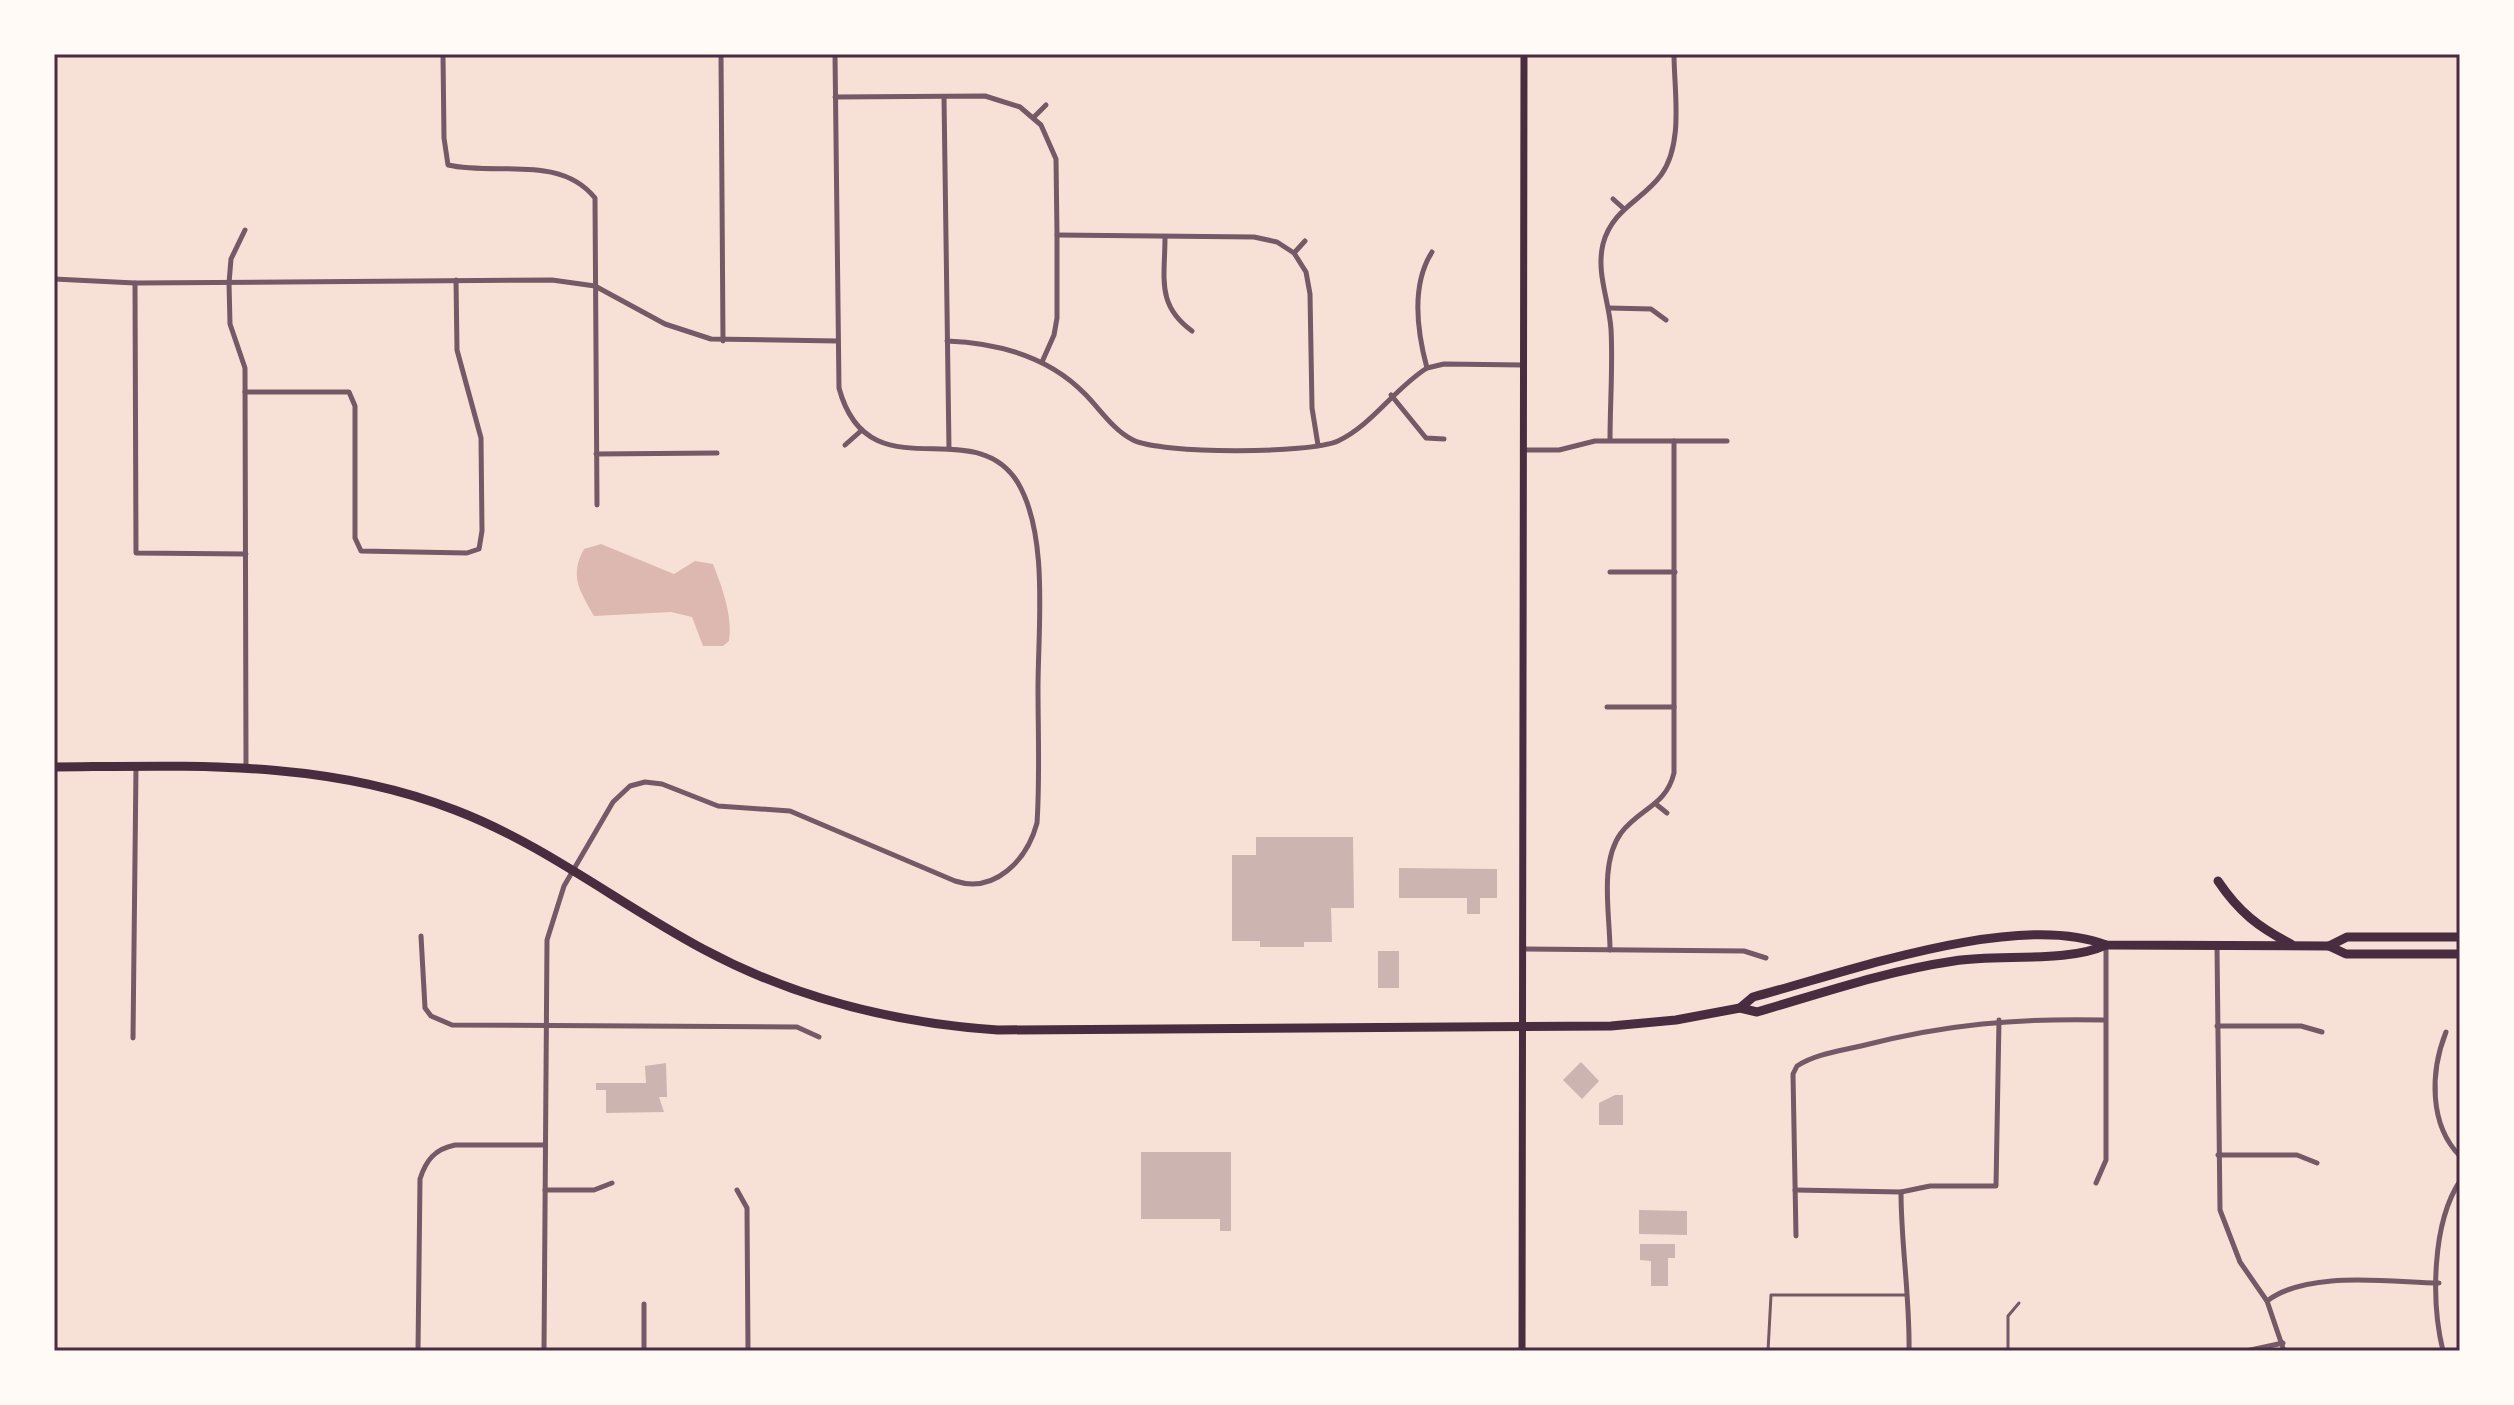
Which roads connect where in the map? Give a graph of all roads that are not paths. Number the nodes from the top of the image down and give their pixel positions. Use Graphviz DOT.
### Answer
graph roads {
  1 [pos="443,54"];
  2 [pos="721,54"];
  3 [pos="835,54"];
  4 [pos="1524,54"];
  5 [pos="1674,54"];
  6 [pos="835,97"];
  7 [pos="944,97"];
  8 [pos="1046,105"];
  9 [pos="1034,117"];
  10 [pos="1613,199"];
  11 [pos="1623,208"];
  12 [pos="245,230"];
  13 [pos="1057,235"];
  14 [pos="1165,237"];
  15 [pos="1305,241"];
  16 [pos="1432,252"];
  17 [pos="1294,253"];
  18 [pos="54,279"];
  19 [pos="456,280"];
  20 [pos="135,283"];
  21 [pos="229,283"];
  22 [pos="595,286"];
  23 [pos="1609,308"];
  24 [pos="1666,320"];
  25 [pos="1192,331"];
  26 [pos="723,341"];
  27 [pos="837,341"];
  28 [pos="947,341"];
  29 [pos="1042,362"];
  30 [pos="1523,365"];
  31 [pos="1427,368"];
  32 [pos="245,392"];
  33 [pos="1391,395"];
  34 [pos="862,430"];
  35 [pos="1444,439"];
  36 [pos="1610,440"];
  37 [pos="1674,441"];
  38 [pos="1727,441"];
  39 [pos="845,445"];
  40 [pos="1318,445"];
  41 [pos="949,449"];
  42 [pos="1523,450"];
  43 [pos="717,453"];
  44 [pos="596,454"];
  45 [pos="597,505"];
  46 [pos="246,554"];
  47 [pos="1610,572"];
  48 [pos="1675,572"];
  49 [pos="1607,707"];
  50 [pos="1674,707"];
  51 [pos="136,766"];
  52 [pos="246,766"];
  53 [pos="54,767"];
  54 [pos="1657,805"];
  55 [pos="1667,813"];
  56 [pos="573,870"];
  57 [pos="2218,881"];
  58 [pos="421,936"];
  59 [pos="2460,937"];
  60 [pos="2106,945"];
  61 [pos="2217,946"];
  62 [pos="2295,946"];
  63 [pos="2329,946"];
  64 [pos="1522,949"];
  65 [pos="1610,950"];
  66 [pos="2460,954"];
  67 [pos="1766,958"];
  68 [pos="1740,1008"];
  69 [pos="1999,1020"];
  70 [pos="2105,1020"];
  71 [pos="544,1025"];
  72 [pos="2217,1026"];
  73 [pos="1522,1028"];
  74 [pos="2322,1032"];
  75 [pos="2446,1032"];
  76 [pos="819,1037"];
  77 [pos="133,1038"];
  78 [pos="545,1145"];
  79 [pos="2218,1155"];
  80 [pos="2460,1156"];
  81 [pos="2317,1163"];
  82 [pos="2460,1181"];
  83 [pos="612,1183"];
  84 [pos="2096,1183"];
  85 [pos="545,1190"];
  86 [pos="737,1190"];
  87 [pos="1795,1190"];
  88 [pos="1901,1192"];
  89 [pos="1796,1236"];
  90 [pos="2439,1283"];
  91 [pos="1910,1295"];
  92 [pos="2267,1301"];
  93 [pos="2019,1303"];
  94 [pos="644,1304"];
  95 [pos="2283,1343"];
  96 [pos="418,1351"];
  97 [pos="544,1351"];
  98 [pos="644,1351"];
  99 [pos="748,1351"];
  100 [pos="1522,1351"];
  101 [pos="1768,1351"];
  102 [pos="1909,1351"];
  103 [pos="2008,1351"];
  104 [pos="2246,1351"];
  105 [pos="2284,1351"];
  106 [pos="2443,1351"];
  1 -- 22 [label="street"];
  2 -- 26 [label="street"];
  3 -- 6 [label="street"];
  4 -- 30 [label="main road"];
  5 -- 11 [label="street"];
  6 -- 7 [label="street"];
  6 -- 27 [label="street"];
  7 -- 9 [label="street"];
  7 -- 28 [label="street"];
  8 -- 9 [label="street"];
  9 -- 13 [label="street"];
  10 -- 11 [label="street"];
  11 -- 23 [label="street"];
  12 -- 21 [label="street"];
  13 -- 14 [label="street"];
  13 -- 29 [label="street"];
  14 -- 17 [label="street"];
  14 -- 25 [label="street"];
  15 -- 17 [label="street"];
  16 -- 31 [label="street"];
  17 -- 40 [label="street"];
  18 -- 20 [label="street"];
  19 -- 21 [label="street"];
  19 -- 22 [label="street"];
  19 -- 32 [label="street"];
  20 -- 21 [label="street"];
  20 -- 46 [label="street"];
  21 -- 32 [label="street"];
  22 -- 26 [label="street"];
  22 -- 44 [label="street"];
  23 -- 24 [label="street"];
  23 -- 36 [label="street"];
  26 -- 27 [label="street"];
  27 -- 34 [label="street"];
  28 -- 29 [label="street"];
  28 -- 41 [label="street"];
  29 -- 40 [label="street"];
  30 -- 31 [label="street"];
  30 -- 42 [label="main road"];
  31 -- 33 [label="street"];
  32 -- 46 [label="street"];
  33 -- 35 [label="street"];
  33 -- 40 [label="street"];
  34 -- 39 [label="street"];
  34 -- 41 [label="street"];
  36 -- 37 [label="street"];
  36 -- 42 [label="street"];
  37 -- 38 [label="street"];
  37 -- 48 [label="street"];
  41 -- 56 [label="street"];
  42 -- 64 [label="main road"];
  43 -- 44 [label="street"];
  44 -- 45 [label="street"];
  46 -- 52 [label="street"];
  47 -- 48 [label="street"];
  48 -- 50 [label="street"];
  49 -- 50 [label="street"];
  50 -- 54 [label="street"];
  51 -- 52 [label="highway"];
  51 -- 53 [label="highway"];
  51 -- 77 [label="street"];
  52 -- 56 [label="highway"];
  54 -- 55 [label="street"];
  54 -- 65 [label="street"];
  56 -- 71 [label="street"];
  56 -- 73 [label="highway"];
  57 -- 62 [label="highway"];
  58 -- 71 [label="street"];
  59 -- 63 [label="highway"];
  60 -- 61 [label="highway"];
  60 -- 68 [label="highway"];
  60 -- 68 [label="highway"];
  60 -- 70 [label="street"];
  61 -- 62 [label="highway"];
  61 -- 72 [label="street"];
  62 -- 63 [label="highway"];
  63 -- 66 [label="highway"];
  64 -- 65 [label="street"];
  64 -- 73 [label="main road"];
  65 -- 67 [label="street"];
  68 -- 73 [label="highway"];
  69 -- 70 [label="street"];
  69 -- 87 [label="street"];
  69 -- 88 [label="street"];
  70 -- 84 [label="street"];
  71 -- 76 [label="street"];
  71 -- 78 [label="street"];
  72 -- 74 [label="street"];
  72 -- 79 [label="street"];
  73 -- 100 [label="main road"];
  75 -- 80 [label="street"];
  78 -- 85 [label="street"];
  78 -- 96 [label="street"];
  79 -- 81 [label="street"];
  79 -- 92 [label="street"];
  82 -- 90 [label="street"];
  83 -- 85 [label="street"];
  85 -- 97 [label="street"];
  86 -- 99 [label="street"];
  87 -- 88 [label="street"];
  87 -- 89 [label="street"];
  88 -- 91 [label="street"];
  90 -- 92 [label="street"];
  90 -- 106 [label="street"];
  91 -- 101 [label="lane"];
  91 -- 102 [label="street"];
  92 -- 95 [label="street"];
  93 -- 103 [label="lane"];
  94 -- 98 [label="street"];
  95 -- 104 [label="street"];
  95 -- 105 [label="street"];
}
